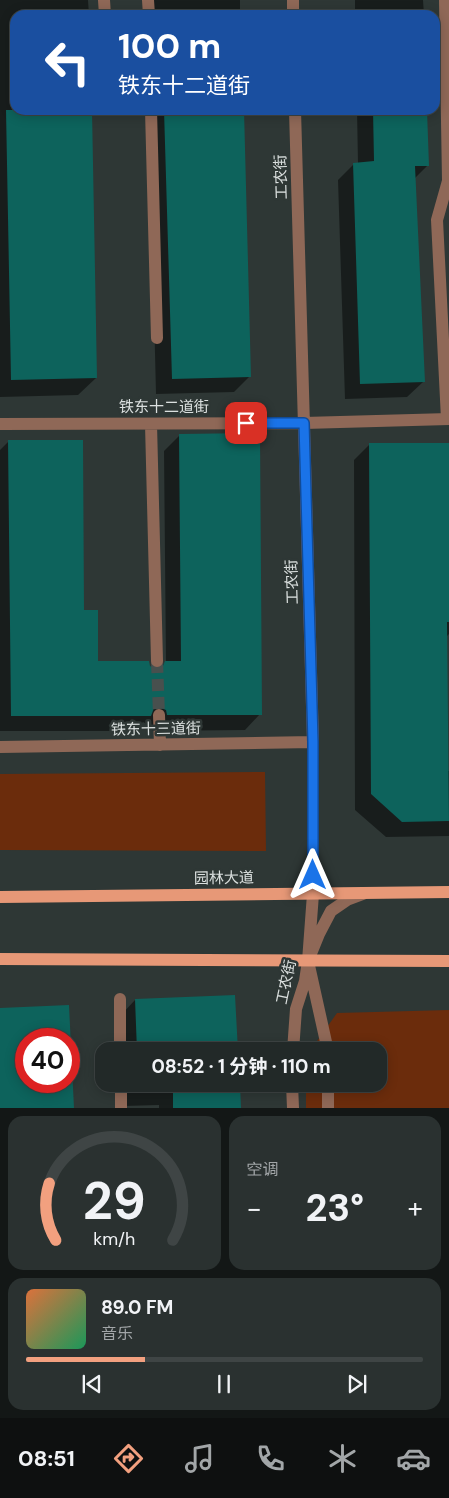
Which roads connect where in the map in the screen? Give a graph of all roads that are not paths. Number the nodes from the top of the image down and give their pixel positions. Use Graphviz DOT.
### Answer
graph roads {
  1 [pos="445,0"];
  2 [pos="151,115"];
  3 [pos="296,115"];
  4 [pos="157,338"];
  5 [pos="448,419"];
  6 [pos="304,423"];
  7 [pos="0,424"];
  8 [pos="151,424"];
  9 [pos="157,661"];
  10 [pos="159,716"];
  11 [pos="313,742"];
  12 [pos="160,745"];
  13 [pos="0,747"];
  14 [pos="449,892"];
  15 [pos="368,893"];
  16 [pos="313,894"];
  17 [pos="0,897"];
  18 [pos="0,959"];
  19 [pos="308,960"];
  20 [pos="449,960"];
  21 [pos="120,999"];
  22 [pos="120,1042"];
  23 [pos="294,1042"];
  24 [pos="326,1042"];
  25 [pos="121,1092"];
  26 [pos="292,1092"];
  27 [pos="328,1092"];
  28 [pos="121,1108"];
  29 [pos="293,1108"];
  30 [pos="328,1108"];
  1 -- 5 [label="street"];
  2 -- 4 [label="street"];
  3 -- 6 [label="street, 工农街"];
  5 -- 6 [label="street, 铁东十二道街"];
  6 -- 8 [label="street, 铁东十二道街"];
  6 -- 11 [label="street, 工农街"];
  7 -- 8 [label="street, 铁东十二道街"];
  8 -- 9 [label="street"];
  10 -- 12 [label="street"];
  11 -- 12 [label="street, 铁东十三道街"];
  11 -- 16 [label="street, 工农街"];
  12 -- 13 [label="street, 铁东十三道街"];
  14 -- 15 [label="main road, 园林大道"];
  15 -- 16 [label="main road, 园林大道"];
  15 -- 19 [label="street"];
  16 -- 17 [label="main road, 园林大道"];
  16 -- 19 [label="street, 工农街"];
  18 -- 19 [label="main road"];
  19 -- 20 [label="main road"];
  19 -- 23 [label="street, 工农街"];
  19 -- 24 [label="street"];
  21 -- 22 [label="street"];
  25 -- 28 [label="street"];
  26 -- 29 [label="street"];
  27 -- 30 [label="street"];
}
